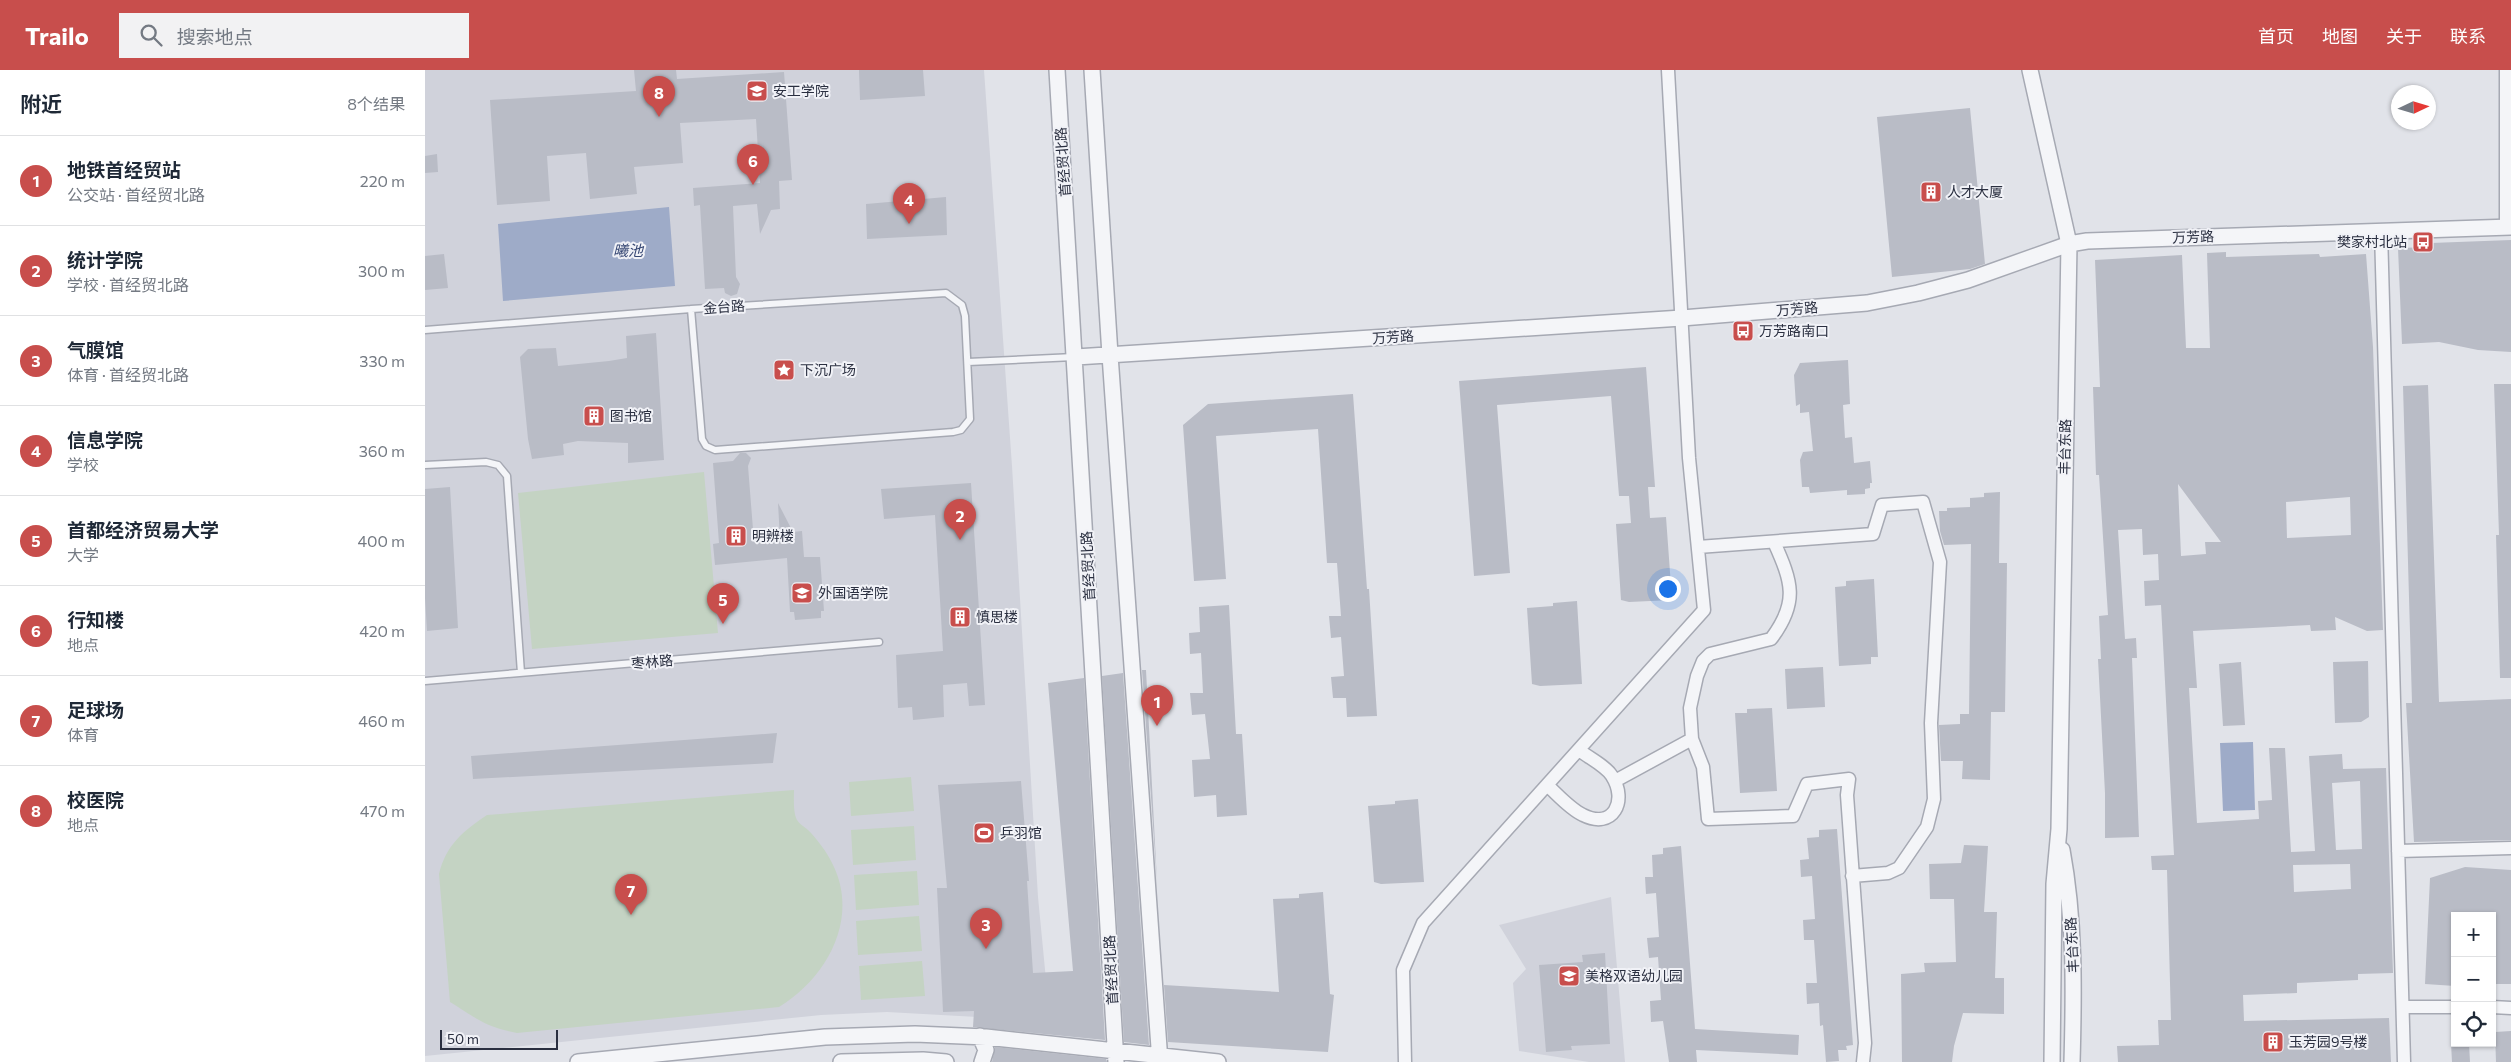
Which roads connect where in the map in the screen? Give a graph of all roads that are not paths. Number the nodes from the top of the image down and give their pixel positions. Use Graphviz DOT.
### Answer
graph roads {
  1 [pos="1057,70"];
  2 [pos="1092,70"];
  3 [pos="1668,70"];
  4 [pos="2030,70"];
  5 [pos="2505,70"];
  6 [pos="2509,227"];
  7 [pos="2381,231"];
  8 [pos="2069,244"];
  9 [pos="691,309"];
  10 [pos="1682,318"];
  11 [pos="425,330"];
  12 [pos="1109,355"];
  13 [pos="1076,357"];
  14 [pos="968,362"];
  15 [pos="425,465"];
  16 [pos="1774,542"];
  17 [pos="1698,547"];
  18 [pos="879,642"];
  19 [pos="521,673"];
  20 [pos="425,681"];
  21 [pos="1692,739"];
  22 [pos="1579,750"];
  23 [pos="1615,781"];
  24 [pos="1547,785"];
  25 [pos="2059,829"];
  26 [pos="2511,848"];
  27 [pos="2398,851"];
  28 [pos="1853,876"];
  29 [pos="2403,1007"];
  30 [pos="2451,1007"];
  31 [pos="2496,1008"];
  32 [pos="2511,1008"];
  33 [pos="979,1036"];
  34 [pos="1116,1056"];
  35 [pos="1160,1059"];
  36 [pos="578,1062"];
  37 [pos="841,1062"];
  38 [pos="947,1062"];
  39 [pos="982,1062"];
  40 [pos="1218,1062"];
  41 [pos="1405,1062"];
  42 [pos="1863,1062"];
  43 [pos="2053,1062"];
  44 [pos="2073,1062"];
  45 [pos="2404,1062"];
  1 -- 13 [label="street, 首经贸北路"];
  2 -- 12 [label="street"];
  3 -- 10 [label="street"];
  4 -- 8 [label="street, 丰台东路"];
  5 -- 6 [label="street"];
  6 -- 7 [label="street, 万芳路"];
  7 -- 8 [label="street, 万芳路"];
  7 -- 27 [label="street"];
  8 -- 10 [label="street, 万芳路"];
  8 -- 25 [label="street, 丰台东路"];
  9 -- 11 [label="lane, 金台路"];
  9 -- 14 [label="lane, 金台路"];
  9 -- 14 [label="lane, 金台路"];
  10 -- 12 [label="street, 万芳路"];
  10 -- 17 [label="street"];
  12 -- 13 [label="street, 万芳路"];
  12 -- 35 [label="street"];
  13 -- 14 [label="lane"];
  13 -- 34 [label="street, 首经贸北路"];
  15 -- 19 [label="lane"];
  16 -- 17 [label="street"];
  16 -- 21 [label="street"];
  16 -- 28 [label="street"];
  17 -- 22 [label="street"];
  18 -- 19 [label="lane, 枣林路"];
  19 -- 20 [label="lane, 枣林路"];
  21 -- 23 [label="street"];
  21 -- 28 [label="street"];
  22 -- 23 [label="street"];
  22 -- 24 [label="street"];
  23 -- 24 [label="street"];
  24 -- 41 [label="street"];
  25 -- 43 [label="street, 丰台东路"];
  25 -- 44 [label="street, 丰台东路"];
  26 -- 27 [label="street"];
  27 -- 29 [label="street"];
  28 -- 42 [label="street"];
  29 -- 30 [label="street"];
  29 -- 45 [label="street"];
  31 -- 32 [label="street"];
  33 -- 34 [label="street"];
  33 -- 36 [label="street"];
  33 -- 39 [label="street"];
  34 -- 35 [label="street"];
  35 -- 40 [label="street"];
  37 -- 38 [label="street"];
}
